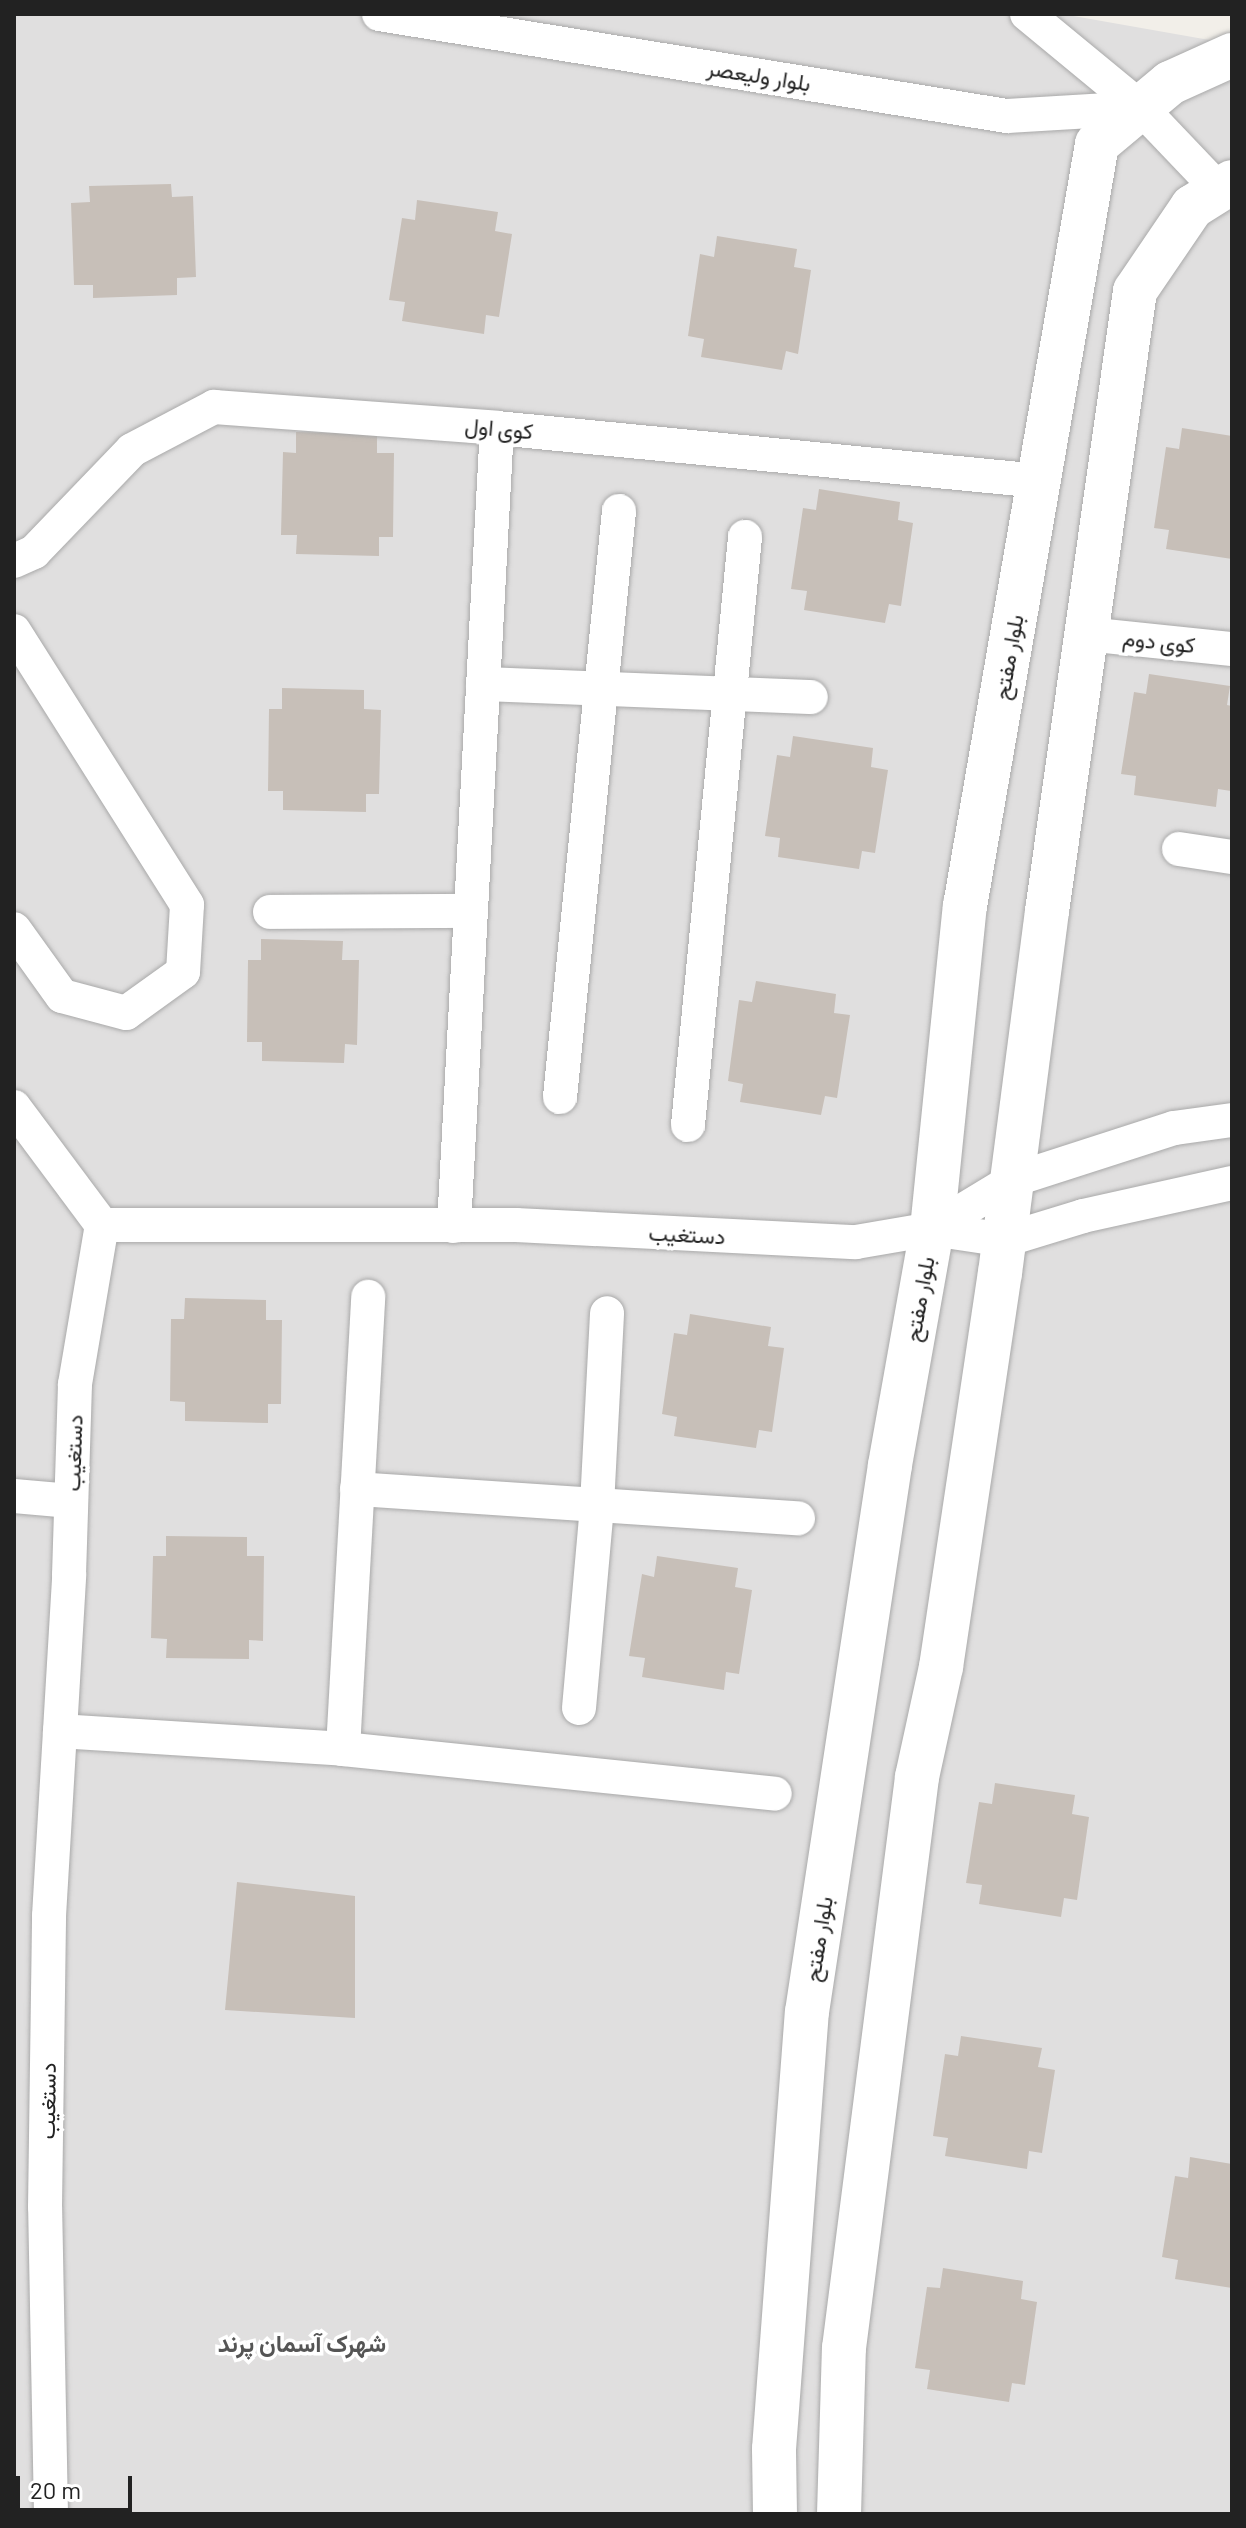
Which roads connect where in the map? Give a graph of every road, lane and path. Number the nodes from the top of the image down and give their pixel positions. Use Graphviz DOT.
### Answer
graph roads {
  1 [pos="379,14"];
  2 [pos="1027,14"];
  3 [pos="1232,55"];
  4 [pos="1141,108"];
  5 [pos="1226,186"];
  6 [pos="497,428"];
  7 [pos="1039,481"];
  8 [pos="619,511"];
  9 [pos="745,537"];
  10 [pos="14,561"];
  11 [pos="14,631"];
  12 [pos="1086,634"];
  13 [pos="1232,649"];
  14 [pos="483,684"];
  15 [pos="602,688"];
  16 [pos="728,693"];
  17 [pos="811,697"];
  18 [pos="1179,849"];
  19 [pos="1232,857"];
  20 [pos="471,911"];
  21 [pos="270,912"];
  22 [pos="14,929"];
  23 [pos="560,1097"];
  24 [pos="14,1107"];
  25 [pos="1232,1120"];
  26 [pos="688,1125"];
  27 [pos="1013,1180"];
  28 [pos="1232,1183"];
  29 [pos="102,1225"];
  30 [pos="454,1226"];
  31 [pos="932,1229"];
  32 [pos="1005,1240"];
  33 [pos="368,1297"];
  34 [pos="607,1313"];
  35 [pos="357,1489"];
  36 [pos="14,1496"];
  37 [pos="71,1501"];
  38 [pos="597,1505"];
  39 [pos="798,1518"];
  40 [pos="579,1708"];
  41 [pos="60,1731"];
  42 [pos="343,1749"];
  43 [pos="775,1794"];
  44 [pos="51,2514"];
  45 [pos="775,2514"];
  46 [pos="839,2514"];
  1 -- 4 [label="street, بلوار ولیعصر"];
  2 -- 4 [label="street"];
  3 -- 4 [label="street"];
  4 -- 5 [label="street"];
  4 -- 7 [label="street, بلوار مفتح"];
  5 -- 12 [label="street"];
  6 -- 7 [label="street, کوی اول"];
  6 -- 10 [label="street, کوی اول"];
  6 -- 14 [label="street"];
  7 -- 31 [label="street, بلوار مفتح"];
  8 -- 15 [label="street"];
  9 -- 16 [label="street"];
  11 -- 22 [label="street"];
  12 -- 13 [label="street, کوی دوم"];
  12 -- 27 [label="street"];
  14 -- 15 [label="street"];
  14 -- 20 [label="street"];
  15 -- 16 [label="street"];
  15 -- 23 [label="street"];
  16 -- 17 [label="street"];
  16 -- 26 [label="street"];
  18 -- 19 [label="street"];
  20 -- 21 [label="street"];
  20 -- 30 [label="street"];
  24 -- 29 [label="street"];
  25 -- 27 [label="street, دستغیب"];
  27 -- 31 [label="street, دستغیب"];
  27 -- 32 [label="street"];
  28 -- 32 [label="street, دستغیب"];
  29 -- 30 [label="street, دستغیب"];
  29 -- 37 [label="street, دستغیب"];
  30 -- 31 [label="street, دستغیب"];
  31 -- 32 [label="street, دستغیب"];
  31 -- 45 [label="street, بلوار مفتح"];
  32 -- 46 [label="street"];
  33 -- 35 [label="street"];
  34 -- 38 [label="street"];
  35 -- 38 [label="street"];
  35 -- 42 [label="street"];
  36 -- 37 [label="street"];
  37 -- 41 [label="street, دستغیب"];
  38 -- 39 [label="street"];
  38 -- 40 [label="street"];
  41 -- 42 [label="street"];
  41 -- 44 [label="street, دستغیب"];
  42 -- 43 [label="street"];
}
